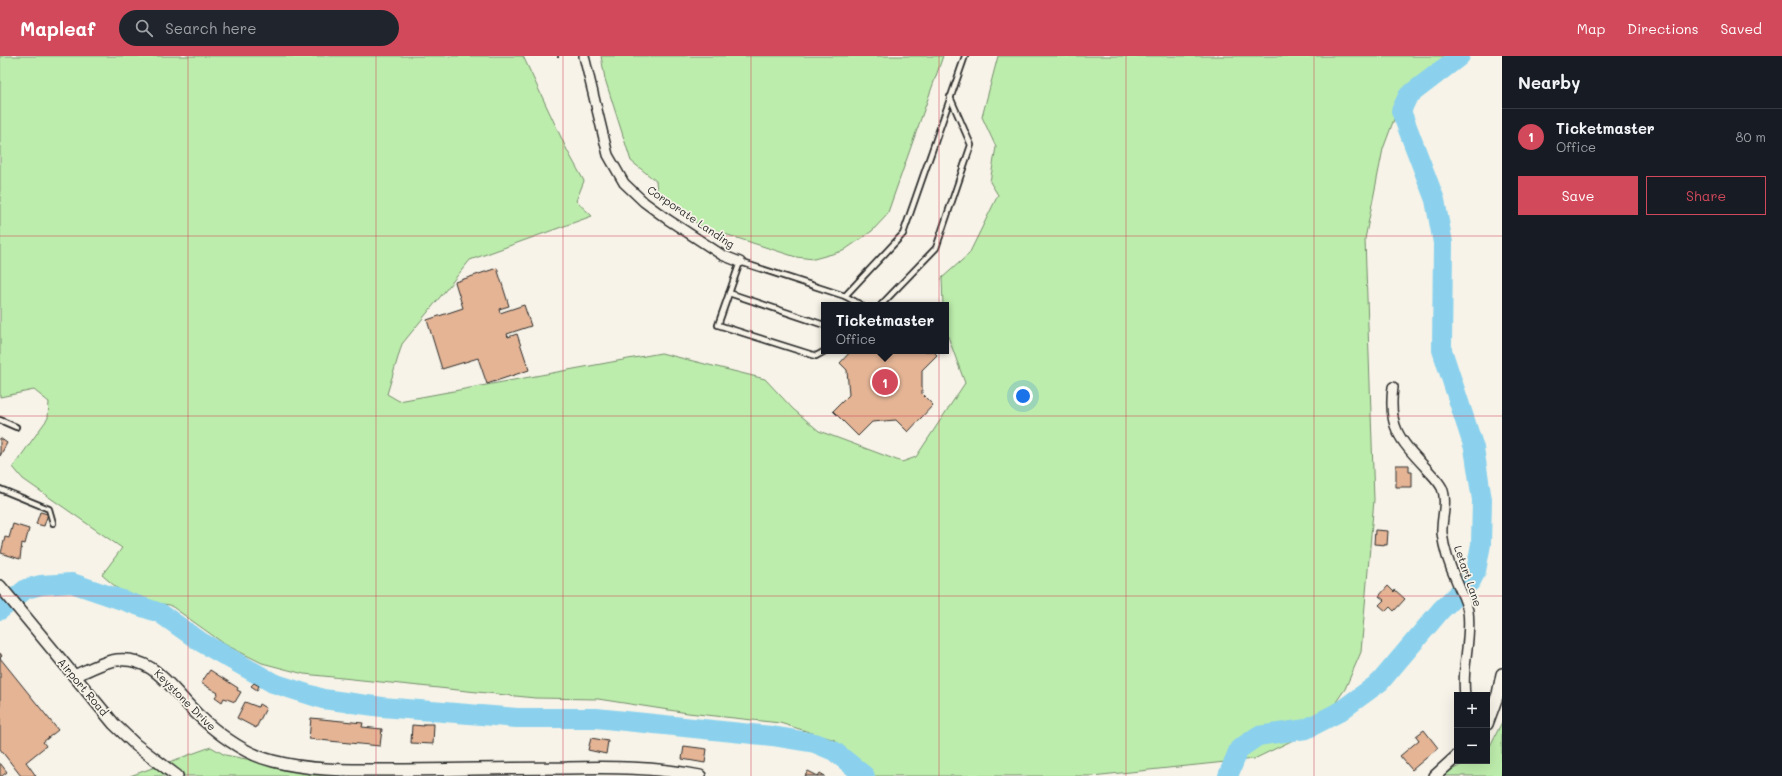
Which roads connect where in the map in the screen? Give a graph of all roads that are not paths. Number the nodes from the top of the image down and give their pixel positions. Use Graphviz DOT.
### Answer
graph roads {
  1 [pos="584,56"];
  2 [pos="965,56"];
  3 [pos="950,97"];
  4 [pos="740,262"];
  5 [pos="729,293"];
  6 [pos="845,296"];
  7 [pos="856,302"];
  8 [pos="884,302"];
  9 [pos="821,325"];
  10 [pos="821,353"];
  11 [pos="1392,387"];
  12 [pos="0,420"];
  13 [pos="16,427"];
  14 [pos="0,489"];
  15 [pos="53,523"];
  16 [pos="0,586"];
  17 [pos="1502,674"];
  18 [pos="74,676"];
  19 [pos="1465,692"];
  20 [pos="1490,716"];
  21 [pos="1454,759"];
  22 [pos="177,776"];
  23 [pos="700,776"];
  24 [pos="1435,776"];
  1 -- 4 [label="street, Corporate Landing"];
  2 -- 3 [label="lane"];
  3 -- 6 [label="lane"];
  3 -- 8 [label="lane"];
  4 -- 5 [label="lane"];
  4 -- 6 [label="lane"];
  5 -- 9 [label="lane"];
  5 -- 10 [label="lane"];
  6 -- 7 [label="lane"];
  11 -- 19 [label="street, Letart Lane"];
  12 -- 13 [label="lane"];
  14 -- 15 [label="lane"];
  16 -- 18 [label="street, Airport Road"];
  17 -- 20 [label="street"];
  18 -- 22 [label="street, Airport Road"];
  18 -- 23 [label="street, Keystone Drive"];
  21 -- 24 [label="street"];
}
